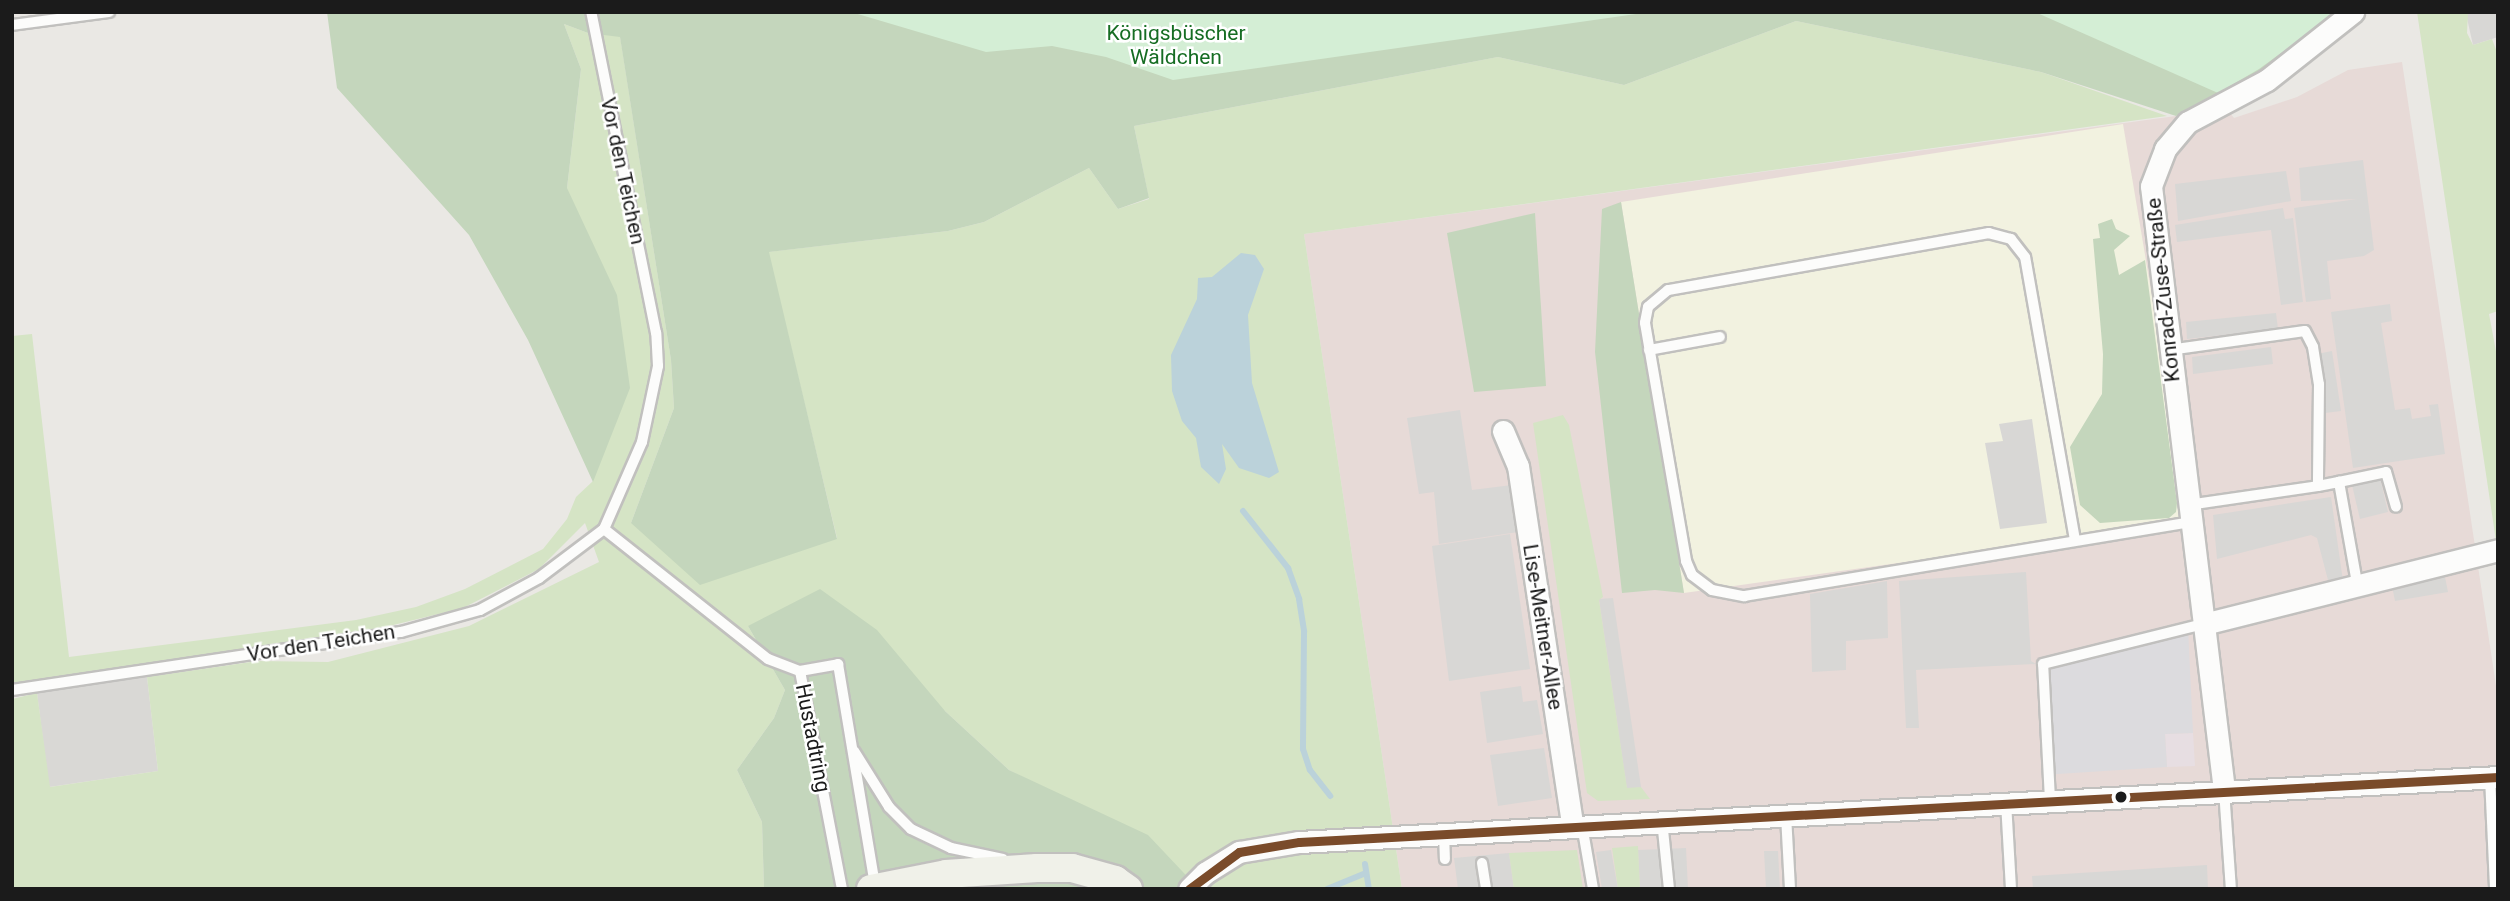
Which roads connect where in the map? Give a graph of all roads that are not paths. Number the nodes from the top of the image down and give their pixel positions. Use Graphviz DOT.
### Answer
graph roads {
  1 [pos="109,12"];
  2 [pos="591,12"];
  3 [pos="2353,12"];
  4 [pos="12,25"];
  5 [pos="1720,337"];
  6 [pos="1650,350"];
  7 [pos="2169,350"];
  8 [pos="1503,431"];
  9 [pos="2339,482"];
  10 [pos="2318,485"];
  11 [pos="2396,507"];
  12 [pos="2189,514"];
  13 [pos="604,529"];
  14 [pos="2075,540"];
  15 [pos="2494,550"];
  16 [pos="2357,583"];
  17 [pos="2204,624"];
  18 [pos="800,671"];
  19 [pos="12,690"];
  20 [pos="854,751"];
  21 [pos="2494,777"];
  22 [pos="2224,790"];
  23 [pos="2050,800"];
  24 [pos="2006,802"];
  25 [pos="1786,814"];
  26 [pos="1662,820"];
  27 [pos="1577,825"];
  28 [pos="1444,833"];
  29 [pos="1445,859"];
  30 [pos="1482,863"];
  31 [pos="1072,869"];
  32 [pos="873,888"];
  33 [pos="842,889"];
  34 [pos="1128,889"];
  35 [pos="1189,889"];
  36 [pos="1486,889"];
  37 [pos="1593,889"];
  38 [pos="1668,889"];
  39 [pos="1790,889"];
  40 [pos="2011,889"];
  41 [pos="2231,889"];
  42 [pos="2495,889"];
  1 -- 4 [label="lane"];
  2 -- 13 [label="lane, Vor den Teichen"];
  3 -- 7 [label="street, Konrad-Zuse-Straße"];
  5 -- 6 [label="lane"];
  6 -- 14 [label="lane"];
  6 -- 14 [label="lane"];
  7 -- 10 [label="lane"];
  7 -- 12 [label="street, Konrad-Zuse-Straße"];
  8 -- 27 [label="street, Lise-Meitner-Allee"];
  9 -- 10 [label="lane"];
  9 -- 11 [label="lane"];
  9 -- 16 [label="lane"];
  10 -- 12 [label="lane"];
  12 -- 14 [label="lane"];
  12 -- 17 [label="street, Konrad-Zuse-Straße"];
  13 -- 18 [label="lane"];
  13 -- 19 [label="lane, Vor den Teichen"];
  15 -- 16 [label="street"];
  16 -- 17 [label="street"];
  17 -- 22 [label="street, Konrad-Zuse-Straße"];
  17 -- 23 [label="lane"];
  18 -- 20 [label="lane, Hustadtring"];
  18 -- 33 [label="lane, Hustadtring"];
  20 -- 31 [label="lane, Hustadtring"];
  20 -- 32 [label="lane, Hustadtring"];
  21 -- 22 [label="street"];
  21 -- 42 [label="lane"];
  22 -- 23 [label="street"];
  22 -- 41 [label="lane"];
  23 -- 24 [label="street"];
  24 -- 25 [label="street"];
  24 -- 40 [label="lane"];
  25 -- 26 [label="street"];
  25 -- 39 [label="lane"];
  26 -- 27 [label="street"];
  26 -- 38 [label="lane"];
  27 -- 28 [label="street"];
  27 -- 37 [label="lane, Lise-Meitner-Allee"];
  28 -- 29 [label="lane"];
  28 -- 35 [label="street"];
  30 -- 36 [label="lane"];
  31 -- 32 [label="street, Hustadtring"];
  31 -- 34 [label="street, Hustadtring"];
}
